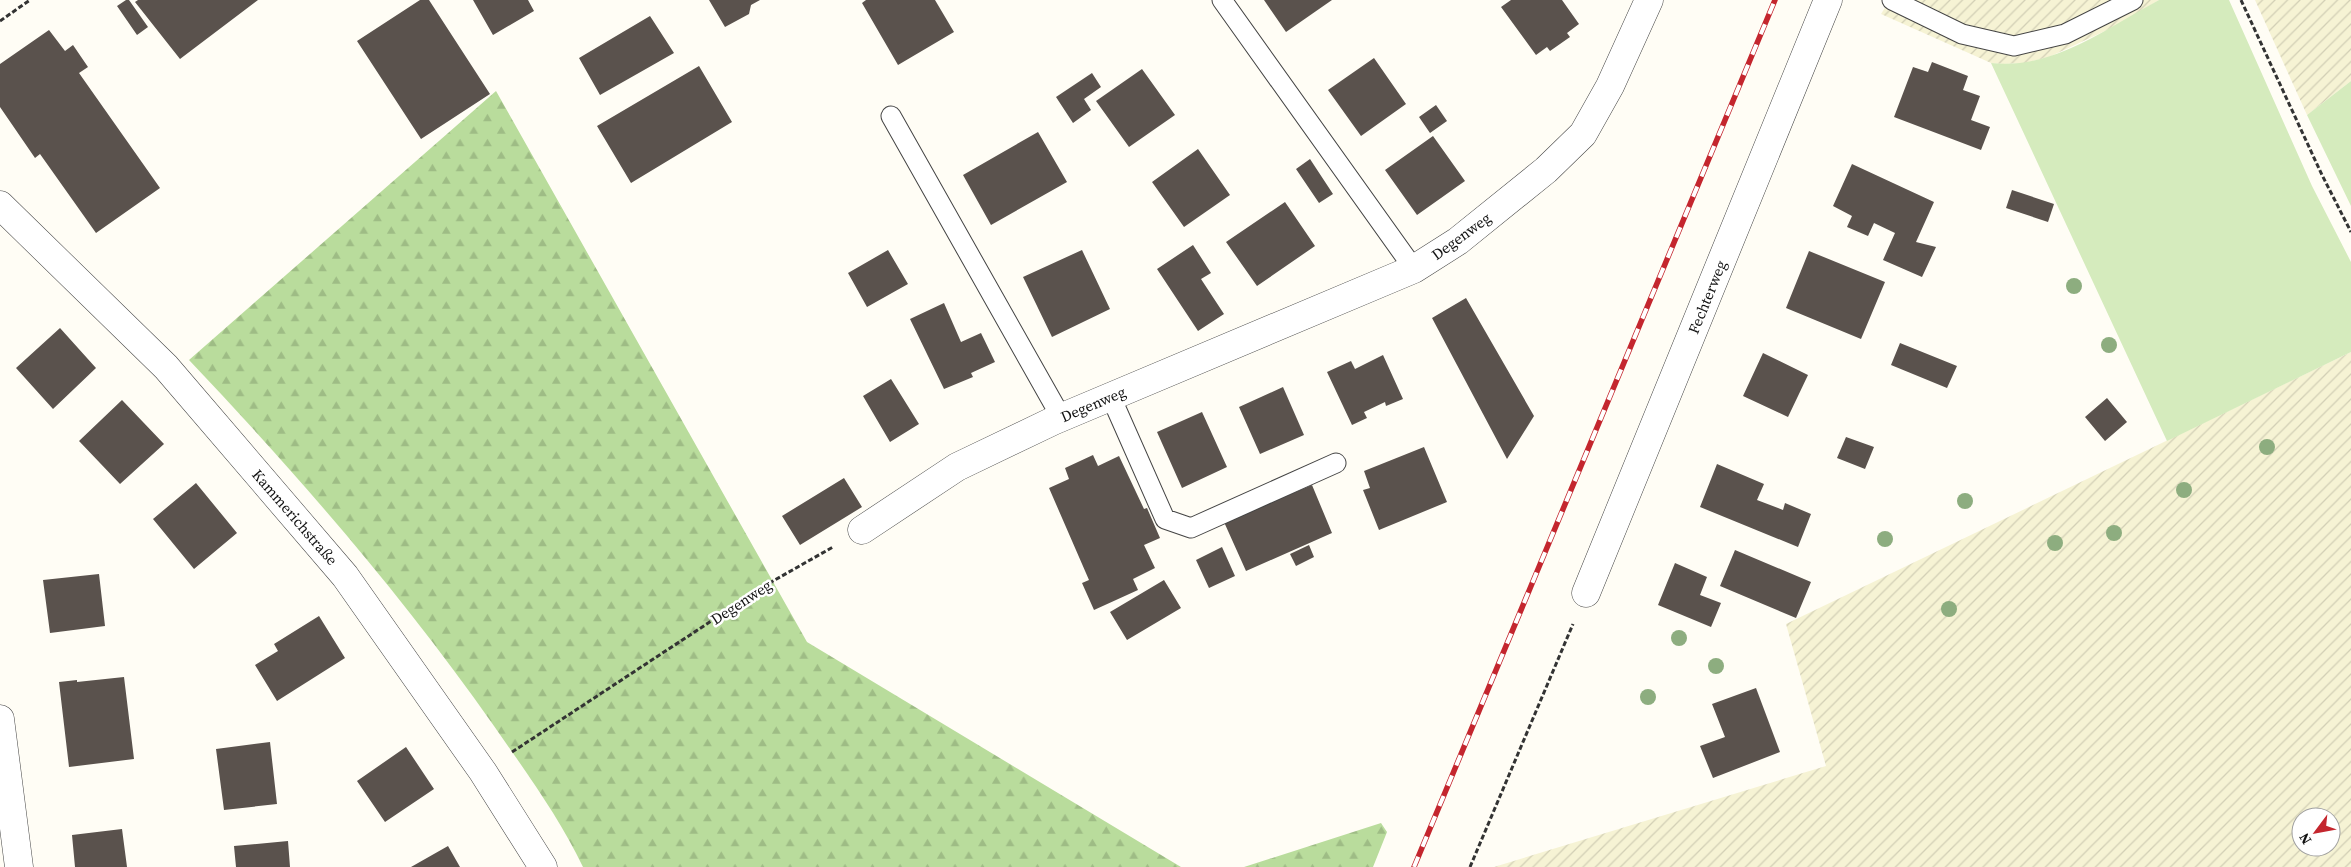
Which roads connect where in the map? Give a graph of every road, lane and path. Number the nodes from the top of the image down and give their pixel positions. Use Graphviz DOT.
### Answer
graph roads {
  1 [pos="30,0"];
  2 [pos="1222,0"];
  3 [pos="1649,0"];
  4 [pos="1828,0"];
  5 [pos="1892,0"];
  6 [pos="2133,0"];
  7 [pos="2241,0"];
  8 [pos="0,21"];
  9 [pos="891,116"];
  10 [pos="0,205"];
  11 [pos="2351,232"];
  12 [pos="1414,269"];
  13 [pos="1111,396"];
  14 [pos="1061,417"];
  15 [pos="1336,463"];
  16 [pos="862,530"];
  17 [pos="1586,593"];
  18 [pos="0,719"];
  19 [pos="483,772"];
  20 [pos="19,867"];
  21 [pos="543,867"];
  22 [pos="1470,867"];
  1 -- 8 [label="path"];
  2 -- 12 [label="lane"];
  3 -- 12 [label="street, Degenweg"];
  4 -- 17 [label="street, Fechterweg"];
  5 -- 6 [label="lane"];
  7 -- 11 [label="path"];
  9 -- 14 [label="lane"];
  10 -- 19 [label="street, Kammerichstraße"];
  12 -- 13 [label="street, Degenweg"];
  13 -- 14 [label="street, Degenweg"];
  13 -- 15 [label="lane"];
  14 -- 16 [label="street, Degenweg"];
  16 -- 19 [label="path, Degenweg"];
  17 -- 22 [label="path"];
  18 -- 20 [label="street"];
  19 -- 21 [label="street, Kammerichstraße"];
}
